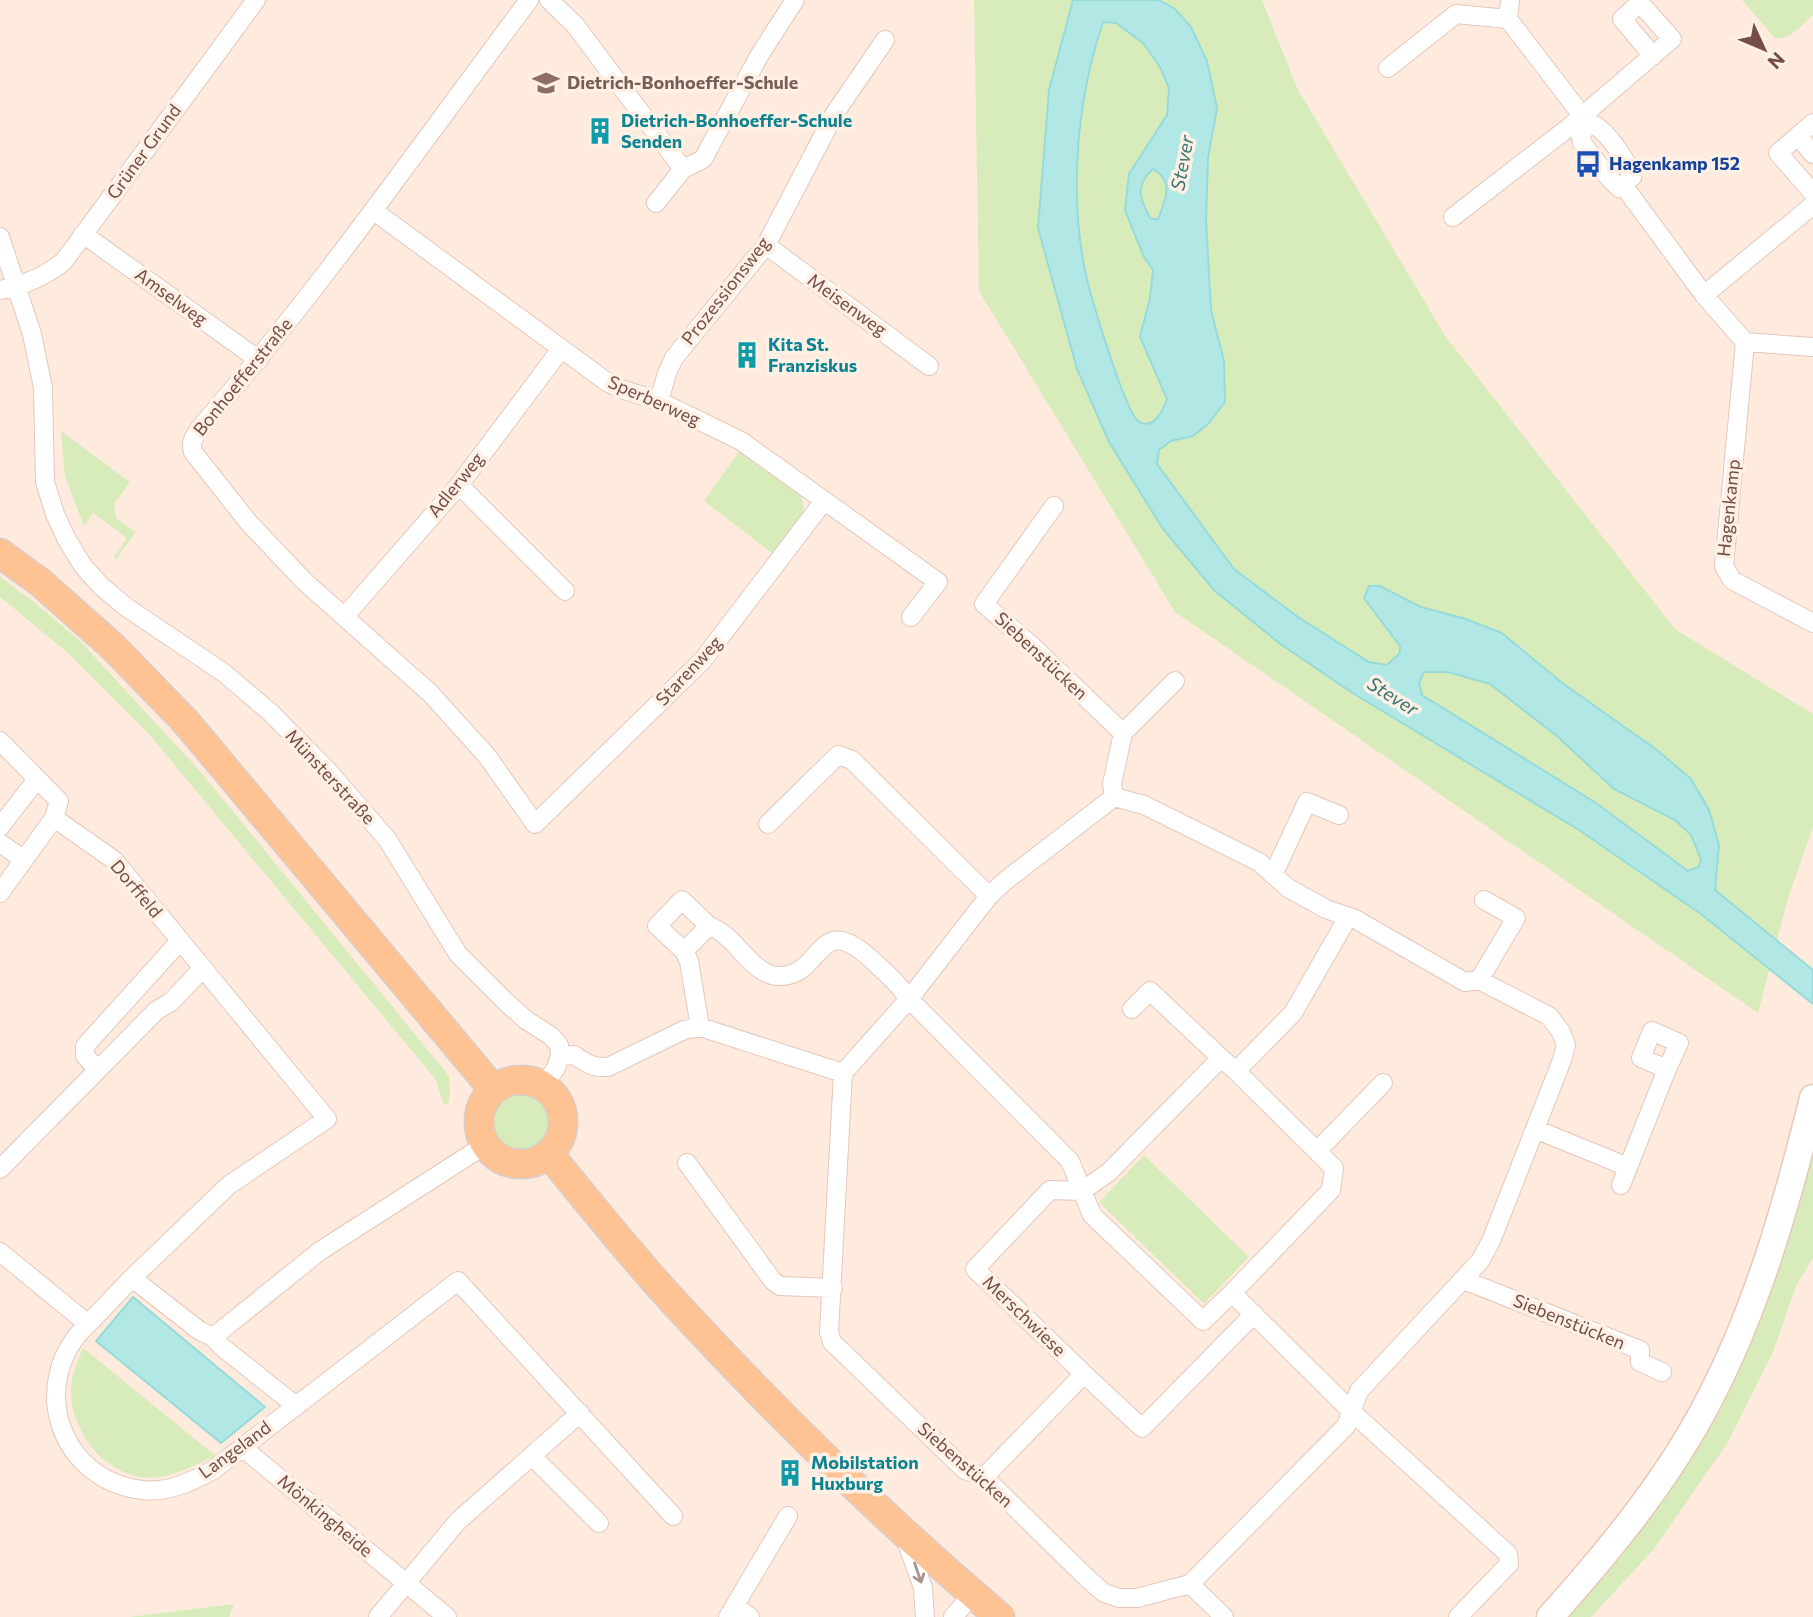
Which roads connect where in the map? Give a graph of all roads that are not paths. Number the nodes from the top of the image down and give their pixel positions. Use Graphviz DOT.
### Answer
graph roads {
  1 [pos="256,0"];
  2 [pos="529,0"];
  3 [pos="550,0"];
  4 [pos="795,0"];
  5 [pos="1510,0"];
  6 [pos="1508,19"];
  7 [pos="886,40"];
  8 [pos="1653,56"];
  9 [pos="1388,68"];
  10 [pos="1585,118"];
  11 [pos="1813,123"];
  12 [pos="1798,136"];
  13 [pos="1813,154"];
  14 [pos="683,169"];
  15 [pos="1813,193"];
  16 [pos="656,203"];
  17 [pos="1813,205"];
  18 [pos="374,211"];
  19 [pos="1453,217"];
  20 [pos="83,234"];
  21 [pos="0,237"];
  22 [pos="766,246"];
  23 [pos="8,288"];
  24 [pos="1704,295"];
  25 [pos="1745,342"];
  26 [pos="1813,347"];
  27 [pos="561,349"];
  28 [pos="259,360"];
  29 [pos="929,366"];
  30 [pos="659,401"];
  31 [pos="458,485"];
  32 [pos="824,501"];
  33 [pos="1054,506"];
  34 [pos="0,553"];
  35 [pos="565,591"];
  36 [pos="345,616"];
  37 [pos="911,617"];
  38 [pos="1813,623"];
  39 [pos="1175,681"];
  40 [pos="1123,733"];
  41 [pos="0,741"];
  42 [pos="37,779"];
  43 [pos="1114,797"];
  44 [pos="1339,816"];
  45 [pos="54,818"];
  46 [pos="535,824"];
  47 [pos="768,824"];
  48 [pos="0,827"];
  49 [pos="0,843"];
  50 [pos="24,860"];
  51 [pos="1273,876"];
  52 [pos="0,893"];
  53 [pos="989,897"];
  54 [pos="1484,900"];
  55 [pos="1348,917"];
  56 [pos="709,926"];
  57 [pos="180,941"];
  58 [pos="684,951"];
  59 [pos="203,968"];
  60 [pos="1479,980"];
  61 [pos="135,990"];
  62 [pos="909,999"];
  63 [pos="1132,1009"];
  64 [pos="157,1010"];
  65 [pos="700,1027"];
  66 [pos="260,1038"];
  67 [pos="560,1056"];
  68 [pos="1221,1058"];
  69 [pos="97,1069"];
  70 [pos="1667,1069"];
  71 [pos="1236,1071"];
  72 [pos="843,1073"];
  73 [pos="1383,1083"];
  74 [pos="543,1086"];
  75 [pos="494,1090"];
  76 [pos="1813,1098"];
  77 [pos="1535,1129"];
  78 [pos="485,1145"];
  79 [pos="1317,1151"];
  80 [pos="548,1154"];
  81 [pos="687,1163"];
  82 [pos="1628,1167"];
  83 [pos="0,1169"];
  84 [pos="1621,1185"];
  85 [pos="1082,1191"];
  86 [pos="0,1252"];
  87 [pos="132,1278"];
  88 [pos="1464,1280"];
  89 [pos="833,1288"];
  90 [pos="1232,1293"];
  91 [pos="1254,1314"];
  92 [pos="88,1324"];
  93 [pos="213,1337"];
  94 [pos="1662,1372"];
  95 [pos="1084,1374"];
  96 [pos="295,1405"];
  97 [pos="1351,1411"];
  98 [pos="580,1413"];
  99 [pos="243,1448"];
  100 [pos="533,1457"];
  101 [pos="984,1477"];
  102 [pos="673,1516"];
  103 [pos="788,1516"];
  104 [pos="599,1523"];
  105 [pos="903,1530"];
  106 [pos="407,1584"];
  107 [pos="1190,1584"];
  108 [pos="973,1594"];
  109 [pos="731,1612"];
  110 [pos="379,1617"];
  111 [pos="447,1617"];
  112 [pos="750,1617"];
  113 [pos="925,1617"];
  114 [pos="953,1617"];
  115 [pos="1000,1617"];
  116 [pos="1224,1617"];
  117 [pos="1458,1617"];
  118 [pos="1550,1617"];
  1 -- 20 [label="street, Grüner Grund"];
  2 -- 18 [label="street, Bonhoefferstraße"];
  3 -- 14 [label="street"];
  4 -- 14 [label="street"];
  5 -- 6 [label="street"];
  6 -- 9 [label="street"];
  6 -- 10 [label="street"];
  7 -- 22 [label="street, Prozessionsweg"];
  8 -- 10 [label="street"];
  10 -- 19 [label="street"];
  10 -- 24 [label="street"];
  11 -- 12 [label="street"];
  12 -- 13 [label="street"];
  12 -- 15 [label="street"];
  14 -- 16 [label="street"];
  17 -- 24 [label="street"];
  18 -- 27 [label="street, Sperberweg"];
  18 -- 28 [label="street, Bonhoefferstraße"];
  20 -- 23 [label="street, Grüner Grund"];
  20 -- 28 [label="street, Amselweg"];
  21 -- 23 [label="street, Münsterstraße"];
  22 -- 29 [label="street, Meisenweg"];
  22 -- 30 [label="street, Prozessionsweg"];
  23 -- 67 [label="street, Münsterstraße"];
  24 -- 25 [label="street"];
  25 -- 26 [label="street"];
  25 -- 38 [label="street, Hagenkamp"];
  27 -- 30 [label="street, Sperberweg"];
  27 -- 31 [label="street, Adlerweg"];
  28 -- 36 [label="street, Bonhoefferstraße"];
  30 -- 32 [label="street, Sperberweg"];
  31 -- 35 [label="street"];
  31 -- 36 [label="street, Adlerweg"];
  32 -- 37 [label="street, Sperberweg"];
  32 -- 46 [label="street, Starenweg"];
  33 -- 40 [label="street, Siebenstücken"];
  34 -- 75 [label="main road"];
  36 -- 46 [label="street, Bonhoefferstraße"];
  39 -- 40 [label="street"];
  40 -- 43 [label="street"];
  41 -- 42 [label="street"];
  42 -- 45 [label="street"];
  42 -- 48 [label="street"];
  43 -- 51 [label="street"];
  43 -- 53 [label="street"];
  44 -- 51 [label="street"];
  45 -- 50 [label="street"];
  45 -- 57 [label="street, Dorffeld"];
  47 -- 53 [label="street"];
  49 -- 50 [label="street"];
  50 -- 52 [label="street"];
  51 -- 55 [label="street"];
  53 -- 62 [label="street"];
  54 -- 60 [label="street"];
  55 -- 60 [label="street"];
  55 -- 71 [label="street"];
  56 -- 58 [label="street"];
  56 -- 58 [label="street"];
  56 -- 62 [label="street"];
  57 -- 59 [label="street, Dorffeld"];
  57 -- 61 [label="street"];
  58 -- 65 [label="street"];
  59 -- 64 [label="street"];
  59 -- 66 [label="street, Dorffeld"];
  60 -- 77 [label="street"];
  61 -- 64 [label="street"];
  61 -- 69 [label="street"];
  62 -- 72 [label="street"];
  62 -- 85 [label="street"];
  63 -- 68 [label="street"];
  64 -- 69 [label="street"];
  65 -- 67 [label="street"];
  65 -- 72 [label="street"];
  66 -- 87 [label="street, Langeland"];
  67 -- 74 [label="street"];
  68 -- 71 [label="street"];
  68 -- 85 [label="street"];
  69 -- 83 [label="street"];
  70 -- 82 [label="street"];
  71 -- 79 [label="street"];
  72 -- 89 [label="street, Siebenstücken"];
  73 -- 79 [label="street"];
  74 -- 75 [label="main road"];
  74 -- 80 [label="main road"];
  75 -- 78 [label="main road"];
  76 -- 118 [label="main road"];
  77 -- 82 [label="street"];
  77 -- 88 [label="street"];
  78 -- 80 [label="main road"];
  78 -- 93 [label="street"];
  79 -- 90 [label="street"];
  80 -- 105 [label="main road"];
  81 -- 89 [label="street"];
  82 -- 84 [label="street"];
  85 -- 90 [label="street"];
  85 -- 95 [label="street, Merschwiese"];
  86 -- 92 [label="street"];
  87 -- 92 [label="street, Langeland"];
  87 -- 93 [label="street"];
  88 -- 94 [label="street, Siebenstücken"];
  88 -- 97 [label="street"];
  89 -- 101 [label="street, Siebenstücken"];
  90 -- 91 [label="street"];
  91 -- 95 [label="street, Merschwiese"];
  91 -- 97 [label="street"];
  92 -- 99 [label="street, Langeland"];
  93 -- 96 [label="street"];
  95 -- 101 [label="street"];
  96 -- 98 [label="street, Langeland"];
  96 -- 99 [label="street, Langeland"];
  97 -- 107 [label="street"];
  97 -- 117 [label="street"];
  98 -- 100 [label="street"];
  98 -- 102 [label="street"];
  99 -- 106 [label="street, Mönkingheide"];
  100 -- 104 [label="street"];
  100 -- 106 [label="street"];
  101 -- 107 [label="street, Siebenstücken"];
  103 -- 109 [label="street"];
  105 -- 108 [label="main road"];
  105 -- 113 [label="street, one-way"];
  106 -- 110 [label="street"];
  106 -- 111 [label="street, Mönkingheide"];
  107 -- 116 [label="street"];
  108 -- 114 [label="street"];
  108 -- 115 [label="main road"];
  109 -- 112 [label="street"];
}
